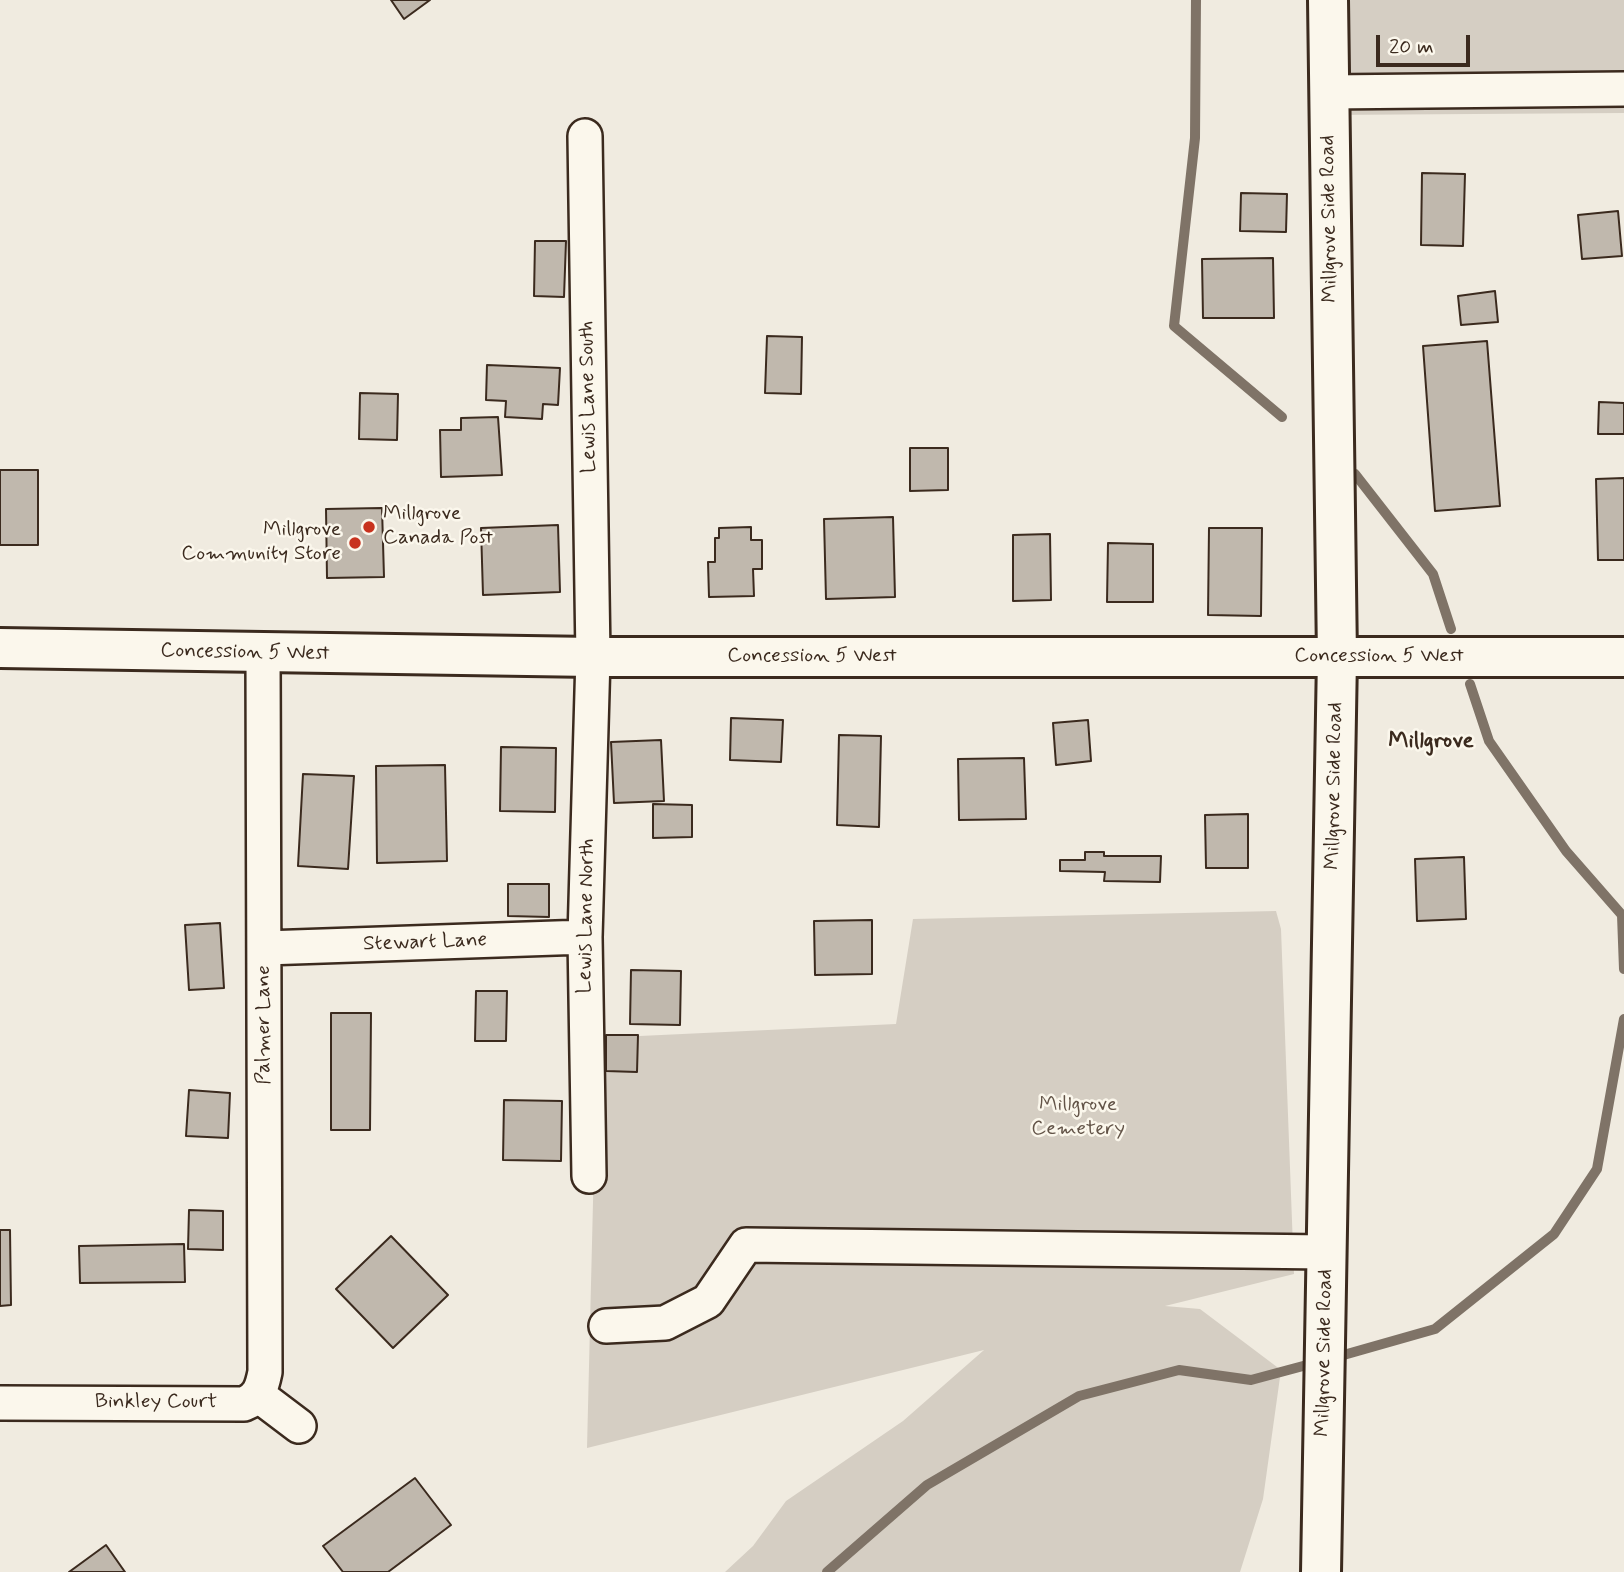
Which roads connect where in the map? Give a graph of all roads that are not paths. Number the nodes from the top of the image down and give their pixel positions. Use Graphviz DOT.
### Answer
graph roads {
  1 [pos="1328,0"];
  2 [pos="1624,89"];
  3 [pos="1328,92"];
  4 [pos="585,136"];
  5 [pos="0,648"];
  6 [pos="263,653"];
  7 [pos="593,657"];
  8 [pos="1337,657"];
  9 [pos="1624,657"];
  10 [pos="585,937"];
  11 [pos="265,948"];
  12 [pos="589,1176"];
  13 [pos="1326,1252"];
  14 [pos="606,1326"];
  15 [pos="258,1395"];
  16 [pos="0,1403"];
  17 [pos="299,1426"];
  18 [pos="1321,1572"];
  1 -- 3 [label="main road, Millgrove Side Road"];
  2 -- 3 [label="street"];
  3 -- 8 [label="main road, Millgrove Side Road"];
  4 -- 7 [label="street, Lewis Lane South"];
  5 -- 6 [label="main road, Concession 5 West"];
  6 -- 7 [label="main road, Concession 5 West"];
  6 -- 11 [label="street, Palmer Lane"];
  7 -- 8 [label="main road, Concession 5 West"];
  7 -- 10 [label="street, Lewis Lane North"];
  8 -- 9 [label="main road, Concession 5 West"];
  8 -- 13 [label="main road, Millgrove Side Road"];
  10 -- 11 [label="street, Stewart Lane"];
  10 -- 12 [label="street, Lewis Lane North"];
  11 -- 15 [label="street, Palmer Lane"];
  13 -- 14 [label="street"];
  13 -- 18 [label="main road, Millgrove Side Road"];
  15 -- 16 [label="street, Binkley Court"];
  15 -- 17 [label="street"];
}
